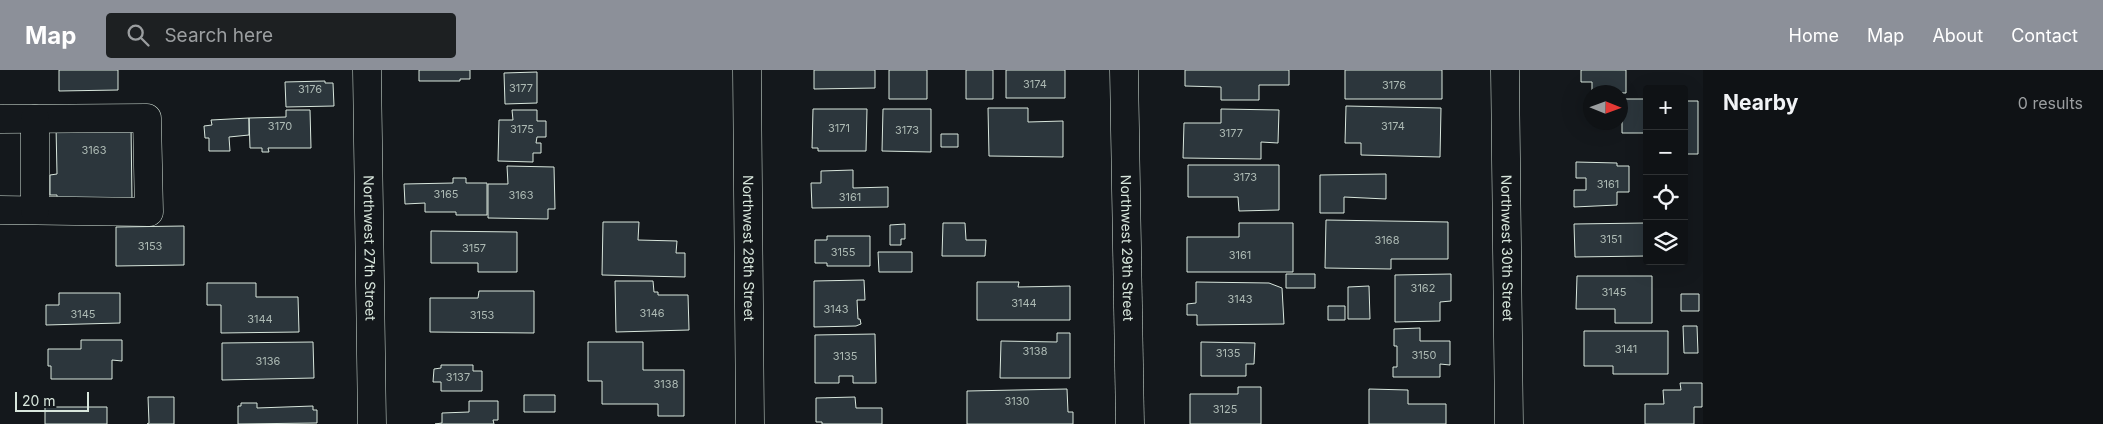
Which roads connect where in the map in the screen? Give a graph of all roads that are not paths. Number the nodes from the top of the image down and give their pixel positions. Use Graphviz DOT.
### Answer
graph roads {
  1 [pos="366,70"];
  2 [pos="747,70"];
  3 [pos="1124,70"];
  4 [pos="1505,70"];
  5 [pos="0,119"];
  6 [pos="35,119"];
  7 [pos="0,210"];
  8 [pos="35,210"];
  9 [pos="372,424"];
  10 [pos="750,424"];
  11 [pos="1130,424"];
  12 [pos="1509,424"];
  1 -- 9 [label="street, Northwest 27th Street"];
  2 -- 10 [label="street, Northwest 28th Street"];
  3 -- 11 [label="street, Northwest 29th Street"];
  4 -- 12 [label="street, Northwest 30th Street"];
  5 -- 6 [label="street"];
  6 -- 8 [label="street"];
  6 -- 8 [label="street"];
  7 -- 8 [label="street"];
}
